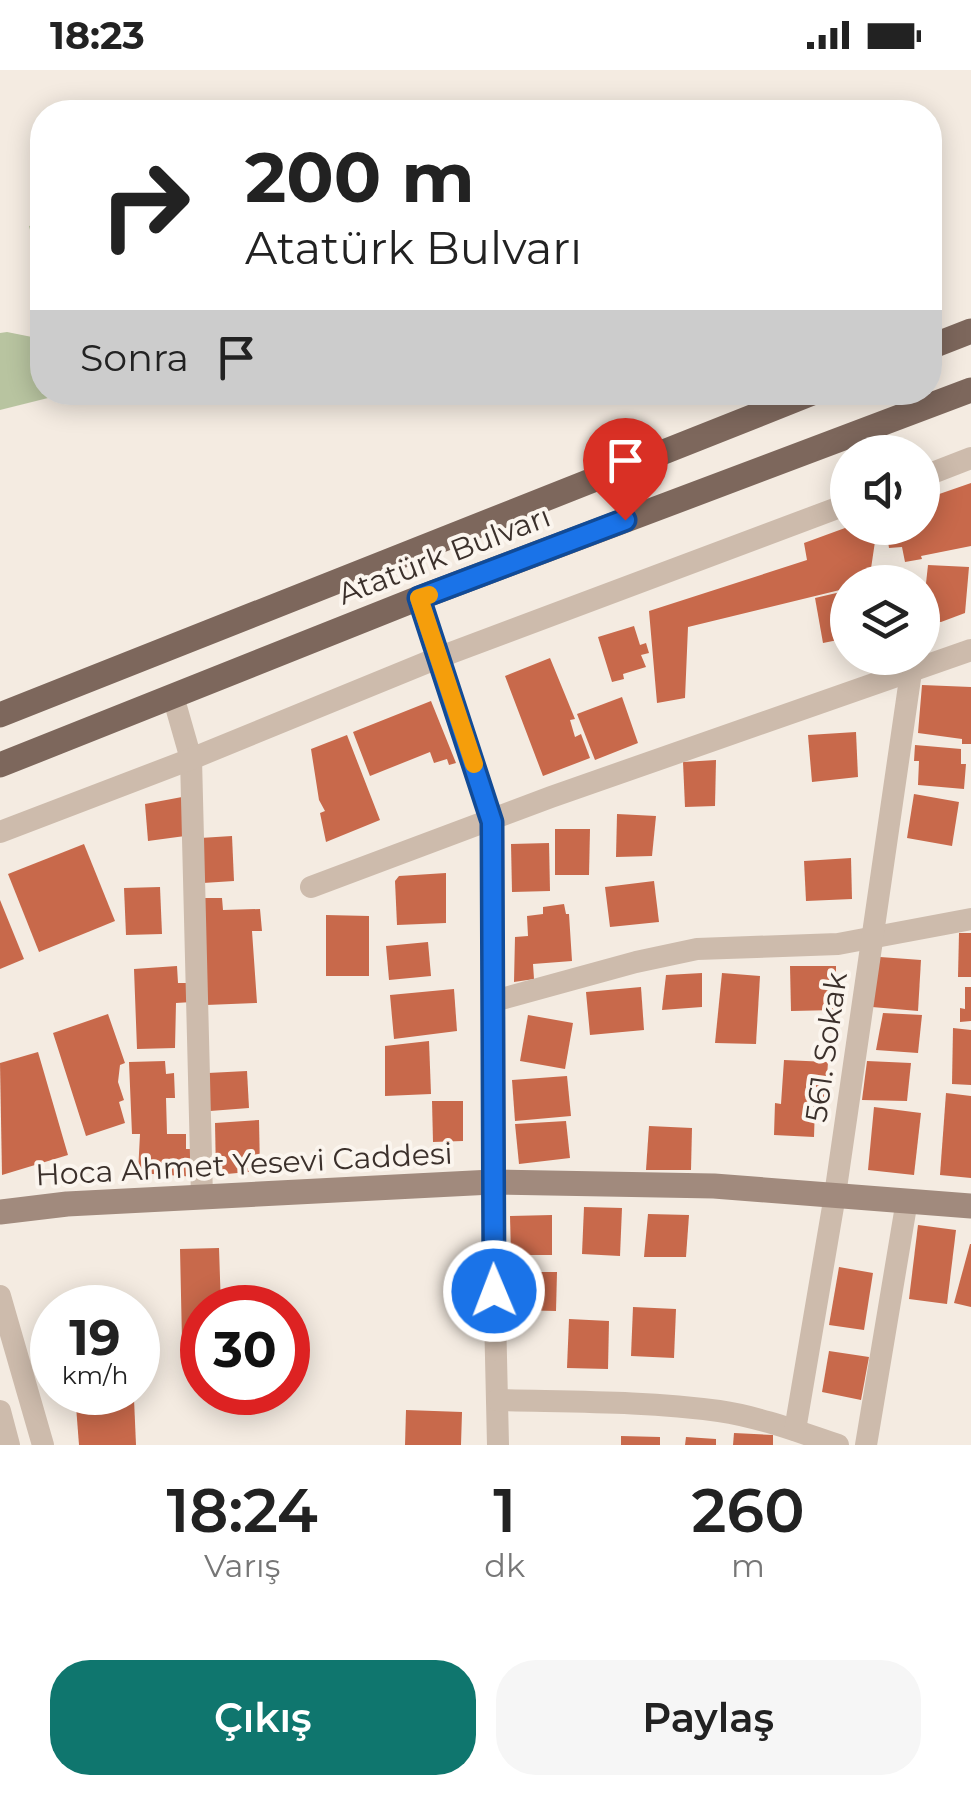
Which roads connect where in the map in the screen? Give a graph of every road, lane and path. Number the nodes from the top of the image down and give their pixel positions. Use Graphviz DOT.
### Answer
graph roads {
  1 [pos="971,331"];
  2 [pos="942,342"];
  3 [pos="971,390"];
  4 [pos="942,401"];
  5 [pos="782,405"];
  6 [pos="931,405"];
  7 [pos="971,458"];
  8 [pos="940,470"];
  9 [pos="830,511"];
  10 [pos="419,598"];
  11 [pos="971,650"];
  12 [pos="440,658"];
  13 [pos="940,662"];
  14 [pos="903,675"];
  15 [pos="912,675"];
  16 [pos="174,696"];
  17 [pos="0,715"];
  18 [pos="190,760"];
  19 [pos="0,766"];
  20 [pos="492,822"];
  21 [pos="0,832"];
  22 [pos="311,887"];
  23 [pos="971,919"];
  24 [pos="871,940"];
  25 [pos="494,1001"];
  26 [pos="492,1182"];
  27 [pos="835,1195"];
  28 [pos="202,1197"];
  29 [pos="906,1200"];
  30 [pos="971,1206"];
  31 [pos="0,1212"];
  32 [pos="0,1298"];
  33 [pos="497,1400"];
  34 [pos="0,1410"];
  35 [pos="794,1430"];
  36 [pos="10,1445"];
  37 [pos="43,1445"];
  38 [pos="498,1445"];
  39 [pos="838,1445"];
  40 [pos="866,1445"];
  1 -- 2 [label="main road"];
  3 -- 4 [label="main road, Atatürk Bulvarı"];
  5 -- 17 [label="main road, Atatürk Bulvarı"];
  6 -- 10 [label="main road, Atatürk Bulvarı"];
  7 -- 8 [label="street"];
  9 -- 12 [label="street"];
  10 -- 12 [label="street"];
  10 -- 16 [label="main road, Atatürk Bulvarı"];
  11 -- 13 [label="street"];
  12 -- 18 [label="street"];
  12 -- 20 [label="street"];
  14 -- 20 [label="street"];
  15 -- 24 [label="street, 561. Sokak"];
  16 -- 18 [label="street"];
  16 -- 19 [label="main road, Atatürk Bulvarı"];
  18 -- 21 [label="street"];
  18 -- 28 [label="street"];
  20 -- 22 [label="street"];
  20 -- 25 [label="street"];
  23 -- 24 [label="street"];
  24 -- 25 [label="street"];
  24 -- 27 [label="street, 561. Sokak"];
  25 -- 26 [label="street"];
  26 -- 27 [label="street, Hoca Ahmet Yesevi Caddesi"];
  26 -- 28 [label="street, Hoca Ahmet Yesevi Caddesi"];
  26 -- 33 [label="street"];
  27 -- 29 [label="street, Hoca Ahmet Yesevi Caddesi"];
  27 -- 35 [label="street, 561. Sokak"];
  28 -- 31 [label="street, Hoca Ahmet Yesevi Caddesi"];
  29 -- 30 [label="street, Hoca Ahmet Yesevi Caddesi"];
  29 -- 40 [label="street"];
  32 -- 37 [label="street"];
  33 -- 35 [label="street"];
  33 -- 38 [label="street"];
  34 -- 36 [label="street"];
  35 -- 39 [label="street"];
}
